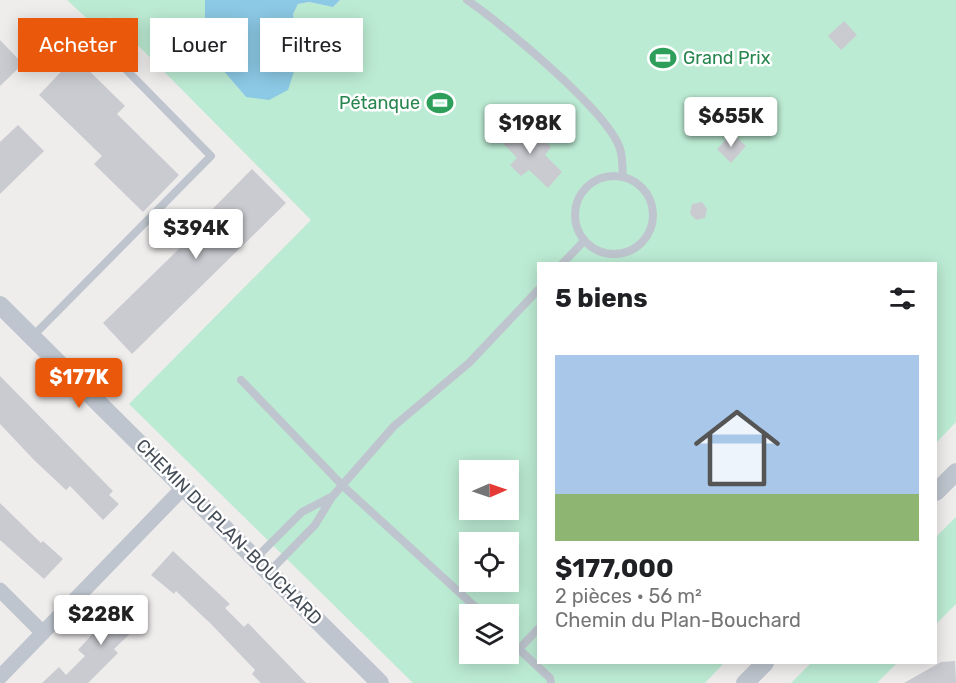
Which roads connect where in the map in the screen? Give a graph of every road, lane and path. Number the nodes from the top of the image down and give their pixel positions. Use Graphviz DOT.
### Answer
graph roads {
  1 [pos="467,0"];
  2 [pos="129,72"];
  3 [pos="622,177"];
  4 [pos="584,241"];
  5 [pos="564,262"];
  6 [pos="537,291"];
  7 [pos="0,305"];
  8 [pos="32,337"];
  9 [pos="241,380"];
  10 [pos="956,472"];
  11 [pos="343,486"];
  12 [pos="184,488"];
  13 [pos="937,491"];
  14 [pos="332,496"];
  15 [pos="255,559"];
  16 [pos="269,572"];
  17 [pos="0,590"];
  18 [pos="472,604"];
  19 [pos="537,630"];
  20 [pos="43,633"];
  21 [pos="519,649"];
  22 [pos="764,664"];
  23 [pos="0,676"];
  24 [pos="381,683"];
  25 [pos="551,683"];
  26 [pos="745,683"];
  1 -- 3 [label="lane"];
  2 -- 8 [label="lane"];
  3 -- 4 [label="lane"];
  3 -- 4 [label="lane"];
  4 -- 5 [label="lane"];
  6 -- 11 [label="lane"];
  7 -- 8 [label="street, CHEMIN DU PLAN-BOUCHARD"];
  8 -- 12 [label="street, CHEMIN DU PLAN-BOUCHARD"];
  9 -- 11 [label="lane"];
  10 -- 13 [label="street"];
  11 -- 14 [label="lane"];
  11 -- 18 [label="lane"];
  12 -- 15 [label="street, CHEMIN DU PLAN-BOUCHARD"];
  12 -- 20 [label="street"];
  14 -- 15 [label="lane"];
  14 -- 16 [label="lane"];
  15 -- 16 [label="street, CHEMIN DU PLAN-BOUCHARD"];
  16 -- 24 [label="street, CHEMIN DU PLAN-BOUCHARD"];
  17 -- 20 [label="street"];
  19 -- 21 [label="lane"];
  20 -- 23 [label="street"];
  21 -- 25 [label="lane"];
  22 -- 26 [label="street"];
}
